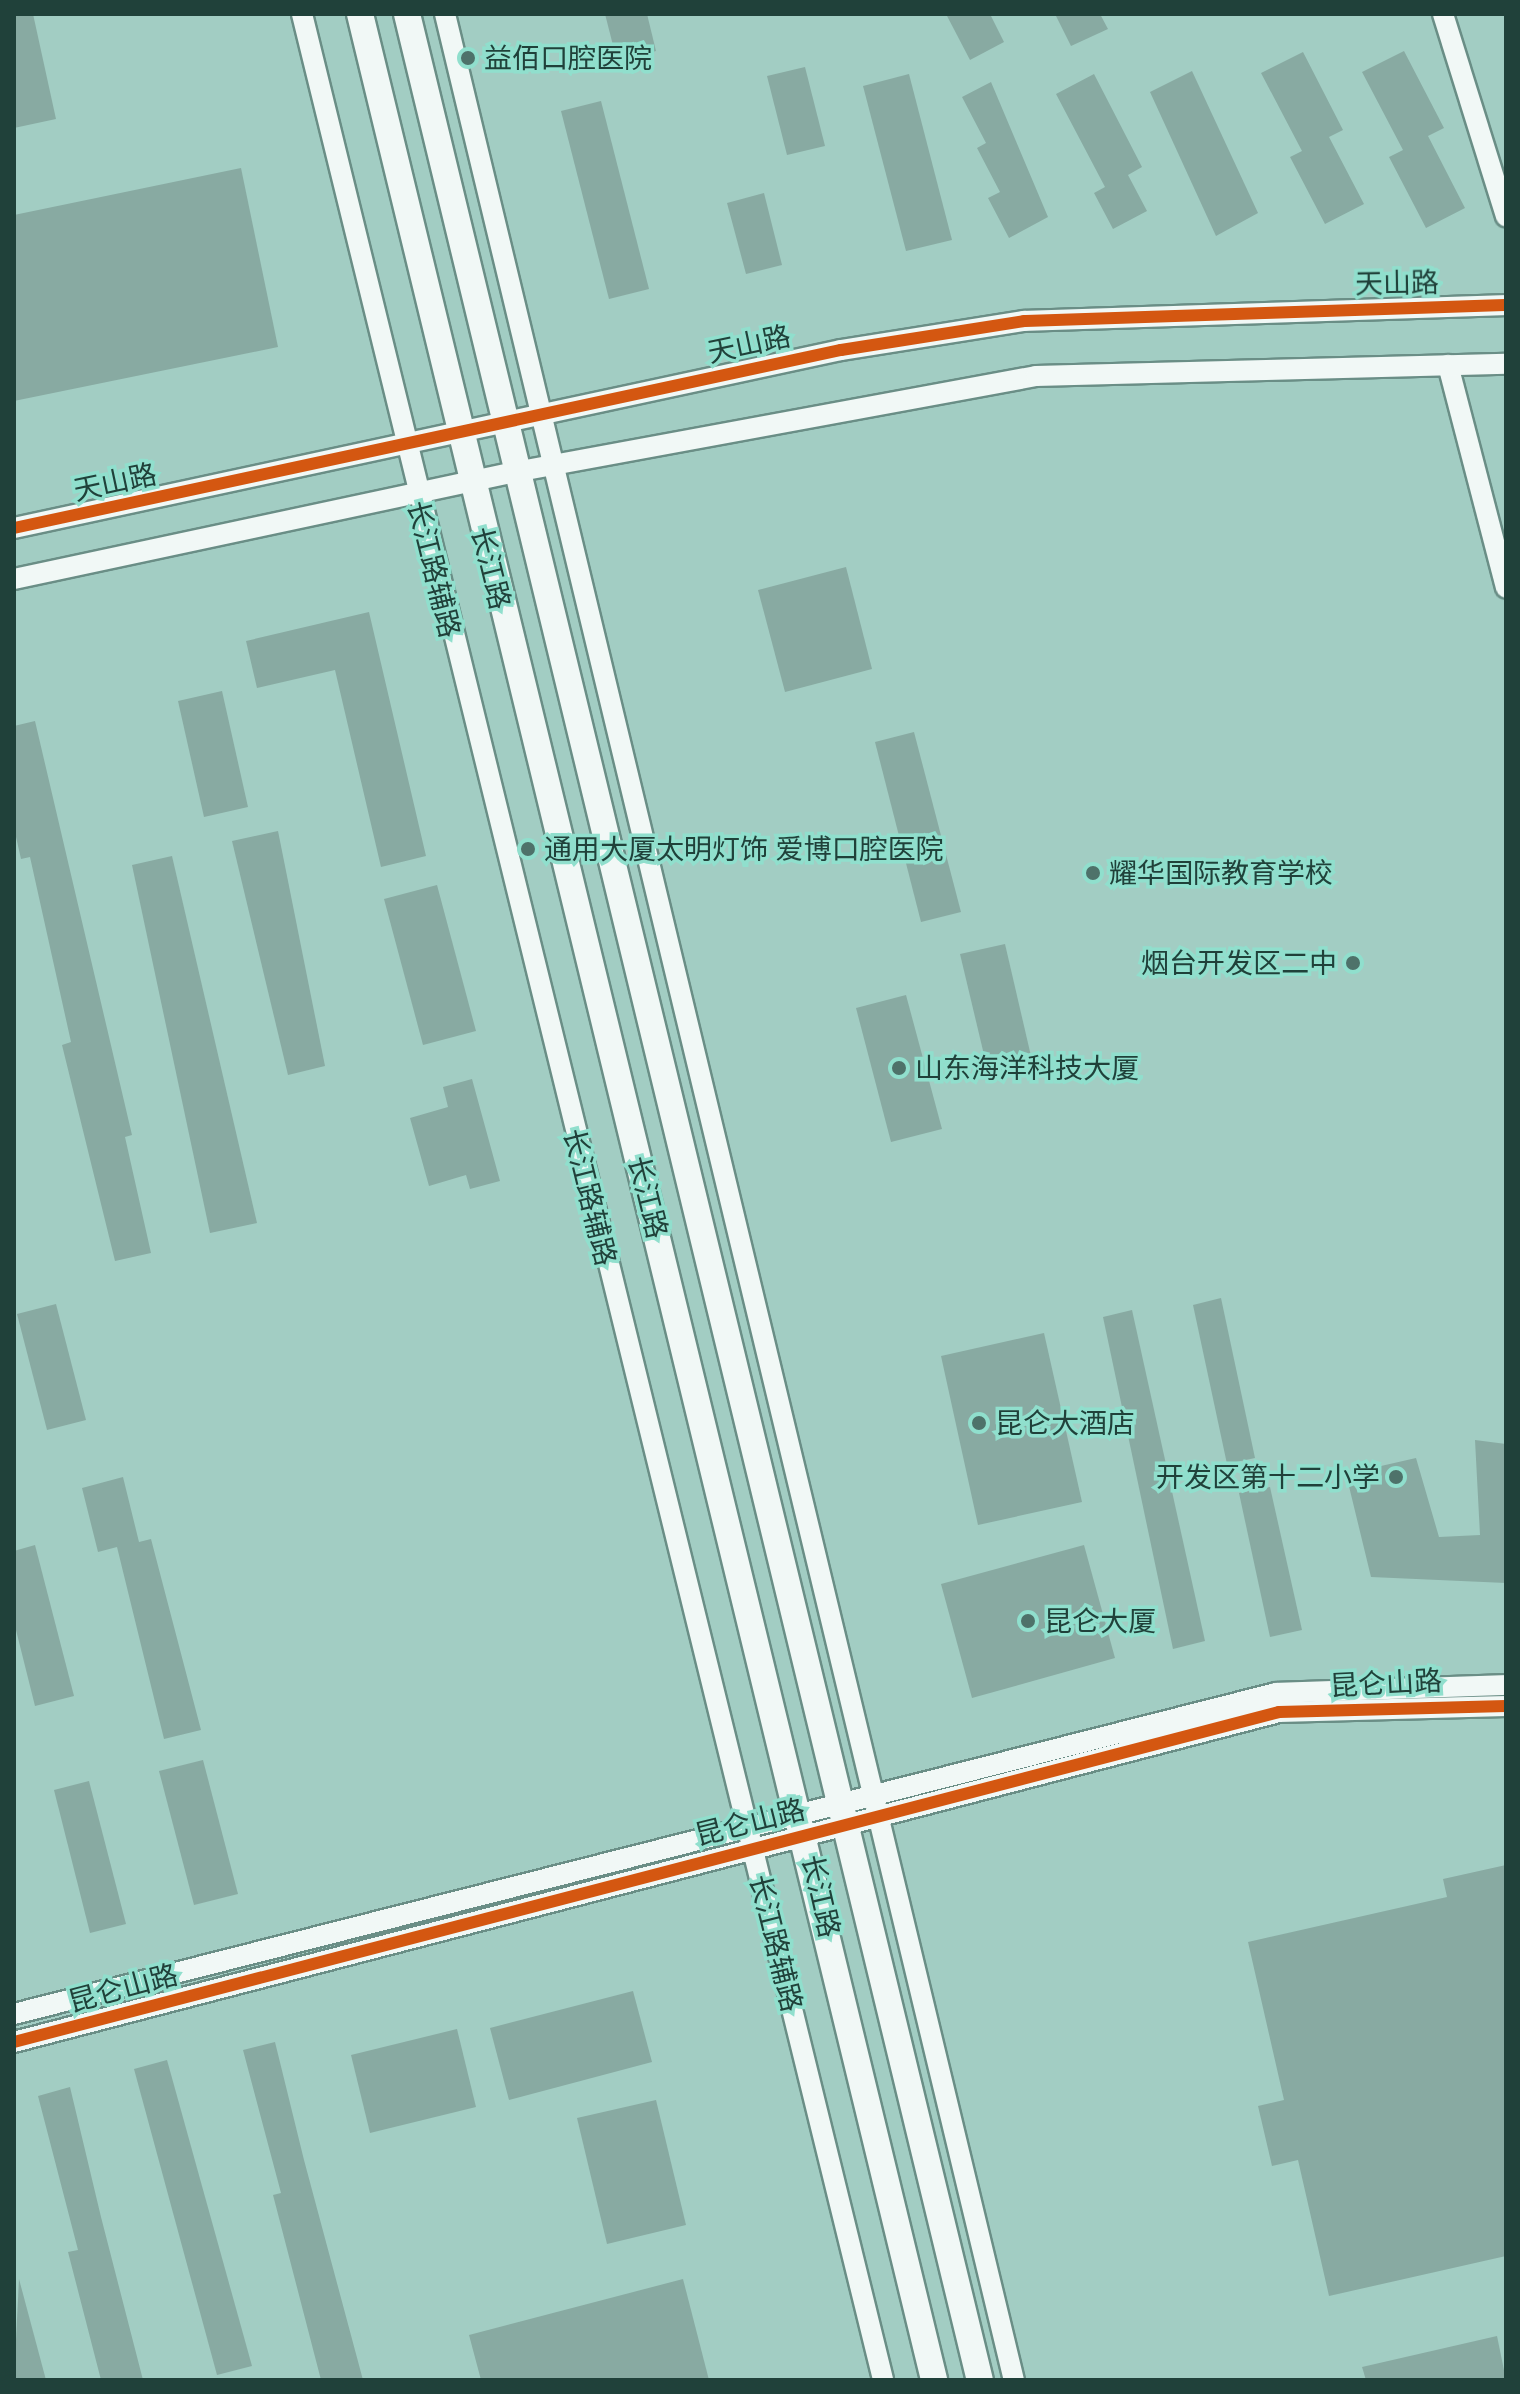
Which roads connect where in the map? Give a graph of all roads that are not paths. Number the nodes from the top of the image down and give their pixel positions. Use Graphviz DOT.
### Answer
graph roads {
  1 [pos="302,14"];
  2 [pos="360,14"];
  3 [pos="407,14"];
  4 [pos="445,14"];
  5 [pos="1443,14"];
  6 [pos="1506,216"];
  7 [pos="1506,305"];
  8 [pos="1506,364"];
  9 [pos="1448,365"];
  10 [pos="538,412"];
  11 [pos="504,421"];
  12 [pos="459,431"];
  13 [pos="404,443"];
  14 [pos="550,467"];
  15 [pos="515,472"];
  16 [pos="470,482"];
  17 [pos="415,495"];
  18 [pos="14,528"];
  19 [pos="14,579"];
  20 [pos="1506,588"];
  21 [pos="1506,1685"];
  22 [pos="1506,1706"];
  23 [pos="878,1806"];
  24 [pos="847,1812"];
  25 [pos="804,1822"];
  26 [pos="747,1825"];
  27 [pos="752,1845"];
  28 [pos="14,2014"];
  29 [pos="14,2042"];
  30 [pos="883,2380"];
  31 [pos="934,2380"];
  32 [pos="980,2380"];
  33 [pos="1014,2380"];
  1 -- 13 [label="street, 长江路辅路"];
  2 -- 12 [label="main road, 长江路"];
  3 -- 11 [label="main road, 长江路"];
  4 -- 10 [label="street"];
  5 -- 6 [label="street"];
  7 -- 10 [label="street, 天山路"];
  8 -- 9 [label="street"];
  9 -- 14 [label="street"];
  9 -- 20 [label="street"];
  10 -- 11 [label="street, 天山路"];
  10 -- 14 [label="street"];
  11 -- 12 [label="street, 天山路"];
  11 -- 15 [label="main road, 长江路"];
  12 -- 13 [label="street, 天山路"];
  12 -- 16 [label="main road, 长江路"];
  13 -- 17 [label="street, 长江路辅路"];
  13 -- 18 [label="street, 天山路"];
  14 -- 15 [label="street"];
  14 -- 23 [label="street"];
  15 -- 16 [label="street"];
  15 -- 24 [label="main road, 长江路"];
  16 -- 17 [label="street"];
  16 -- 25 [label="main road, 长江路"];
  17 -- 19 [label="street"];
  17 -- 26 [label="street, 长江路辅路"];
  21 -- 23 [label="street, 昆仑山路"];
  22 -- 23 [label="street, 昆仑山路"];
  23 -- 24 [label="street, 昆仑山路"];
  23 -- 33 [label="street"];
  24 -- 25 [label="street, 昆仑山路"];
  24 -- 32 [label="main road, 长江路"];
  25 -- 26 [label="street, 昆仑山路"];
  25 -- 27 [label="street, 昆仑山路"];
  25 -- 31 [label="main road, 长江路"];
  26 -- 27 [label="street, 长江路辅路"];
  26 -- 28 [label="street, 昆仑山路"];
  27 -- 29 [label="street, 昆仑山路"];
  27 -- 30 [label="street, 长江路辅路"];
}
